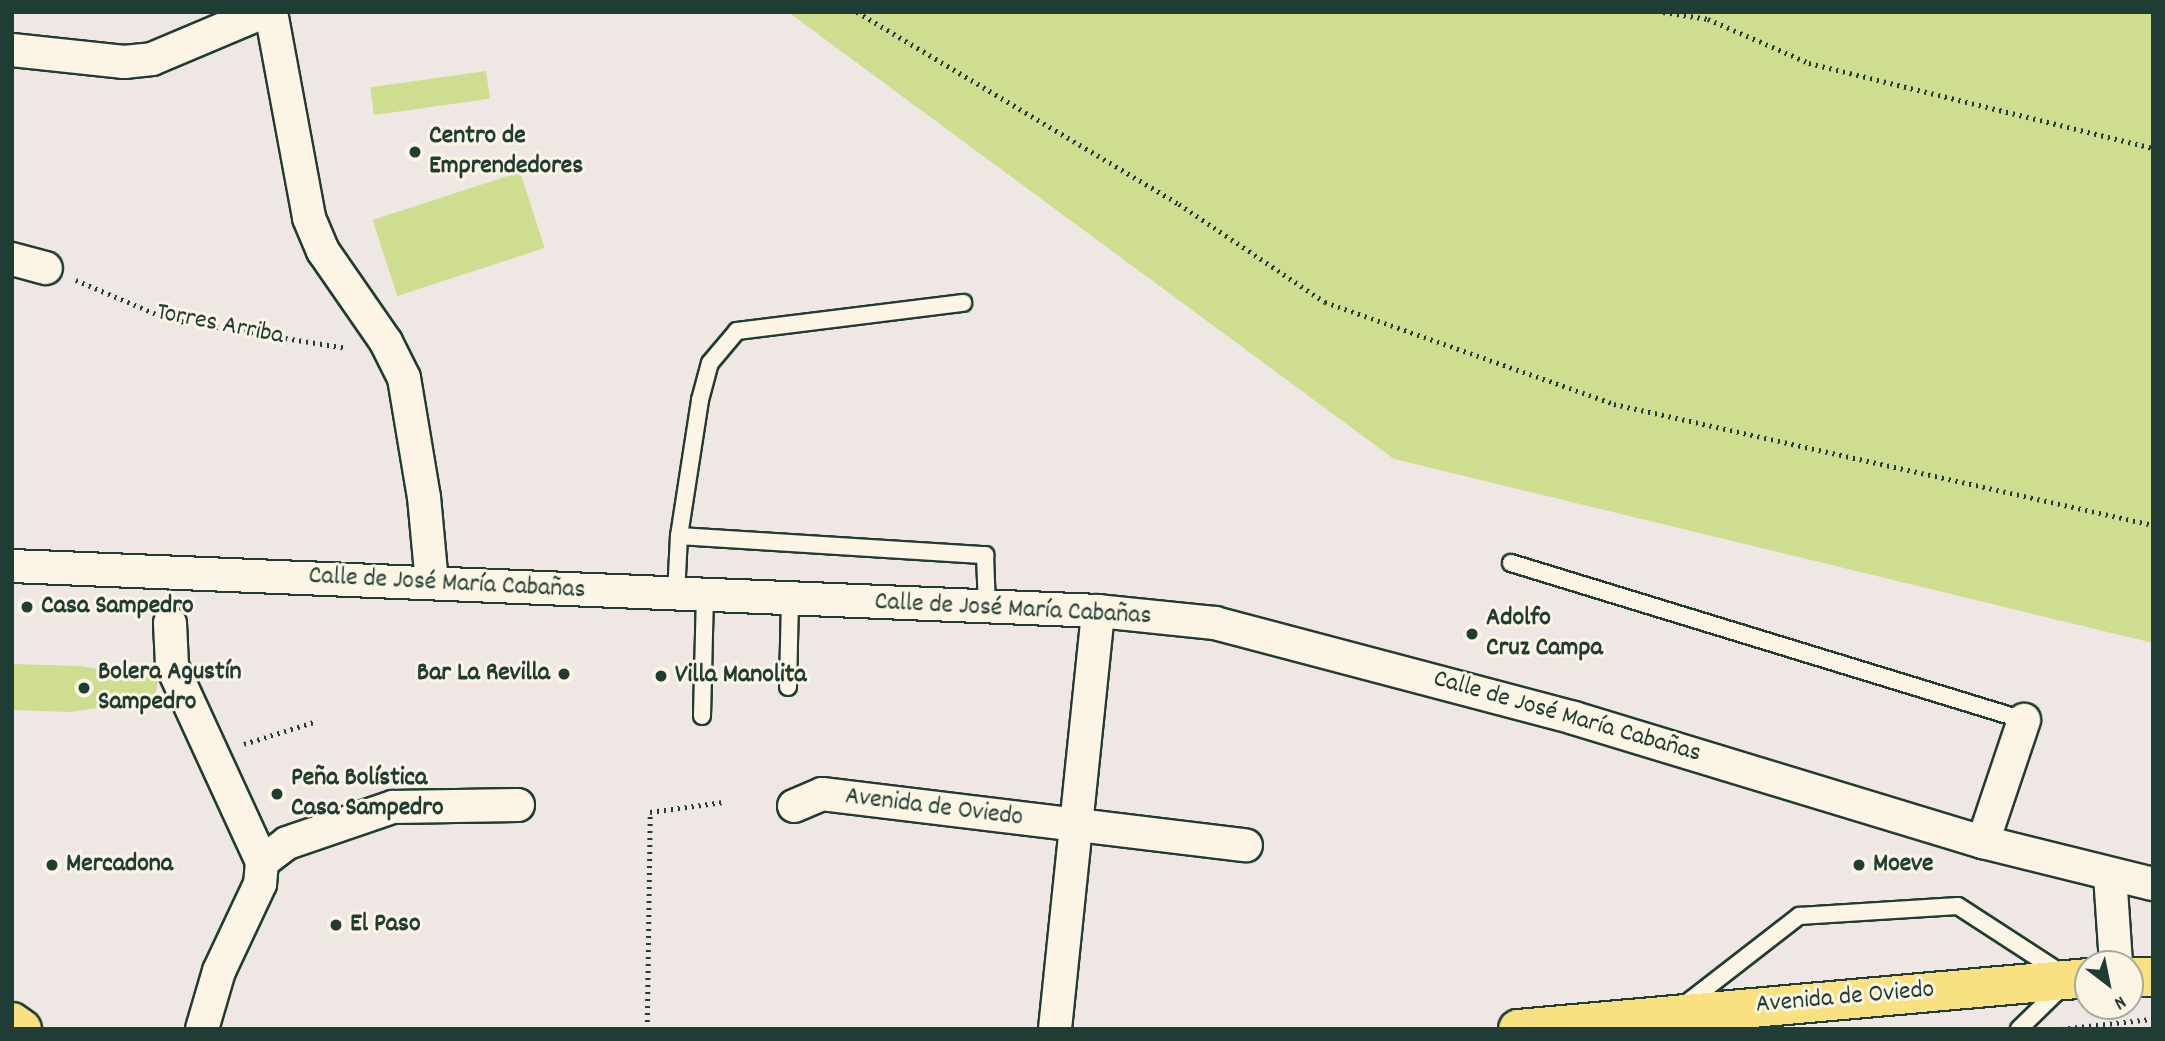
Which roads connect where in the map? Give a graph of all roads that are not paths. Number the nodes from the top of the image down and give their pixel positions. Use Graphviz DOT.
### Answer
graph roads {
  1 [pos="263,12"];
  2 [pos="271,12"];
  3 [pos="12,50"];
  4 [pos="12,259"];
  5 [pos="46,268"];
  6 [pos="963,303"];
  7 [pos="679,536"];
  8 [pos="1511,563"];
  9 [pos="12,566"];
  10 [pos="432,583"];
  11 [pos="690,596"];
  12 [pos="790,601"];
  13 [pos="987,608"];
  14 [pos="1098,611"];
  15 [pos="170,623"];
  16 [pos="788,687"];
  17 [pos="702,716"];
  18 [pos="2024,720"];
  19 [pos="518,805"];
  20 [pos="793,806"];
  21 [pos="1077,826"];
  22 [pos="1983,842"];
  23 [pos="1246,845"];
  24 [pos="262,862"];
  25 [pos="2110,875"];
  26 [pos="2153,884"];
  27 [pos="2115,950"];
  28 [pos="2074,976"];
  29 [pos="2074,979"];
  30 [pos="2074,983"];
  31 [pos="1672,1014"];
  32 [pos="12,1022"];
  33 [pos="1545,1028"];
  34 [pos="22,1029"];
  35 [pos="202,1029"];
  36 [pos="1055,1029"];
  37 [pos="2019,1029"];
  1 -- 3 [label="street"];
  2 -- 10 [label="street"];
  4 -- 5 [label="street"];
  6 -- 7 [label="lane"];
  7 -- 11 [label="lane"];
  7 -- 13 [label="lane"];
  8 -- 18 [label="lane"];
  9 -- 10 [label="street, Calle de José María Cabañas"];
  10 -- 11 [label="street, Calle de José María Cabañas"];
  11 -- 12 [label="street, Calle de José María Cabañas"];
  11 -- 17 [label="lane"];
  12 -- 13 [label="street, Calle de José María Cabañas"];
  12 -- 16 [label="lane"];
  13 -- 14 [label="street, Calle de José María Cabañas"];
  14 -- 21 [label="street"];
  14 -- 22 [label="street, Calle de José María Cabañas"];
  15 -- 24 [label="street"];
  18 -- 22 [label="street"];
  19 -- 24 [label="street"];
  20 -- 21 [label="street, Avenida de Oviedo"];
  21 -- 23 [label="street, Avenida de Oviedo"];
  21 -- 36 [label="street"];
  22 -- 25 [label="street, Calle de José María Cabañas"];
  24 -- 35 [label="street"];
  25 -- 26 [label="street, Calle de José María Cabañas"];
  25 -- 27 [label="street"];
  28 -- 31 [label="lane"];
  29 -- 31 [label="highway, Avenida de Oviedo"];
  30 -- 37 [label="lane"];
  31 -- 33 [label="highway, Avenida de Oviedo"];
  32 -- 34 [label="highway"];
}
